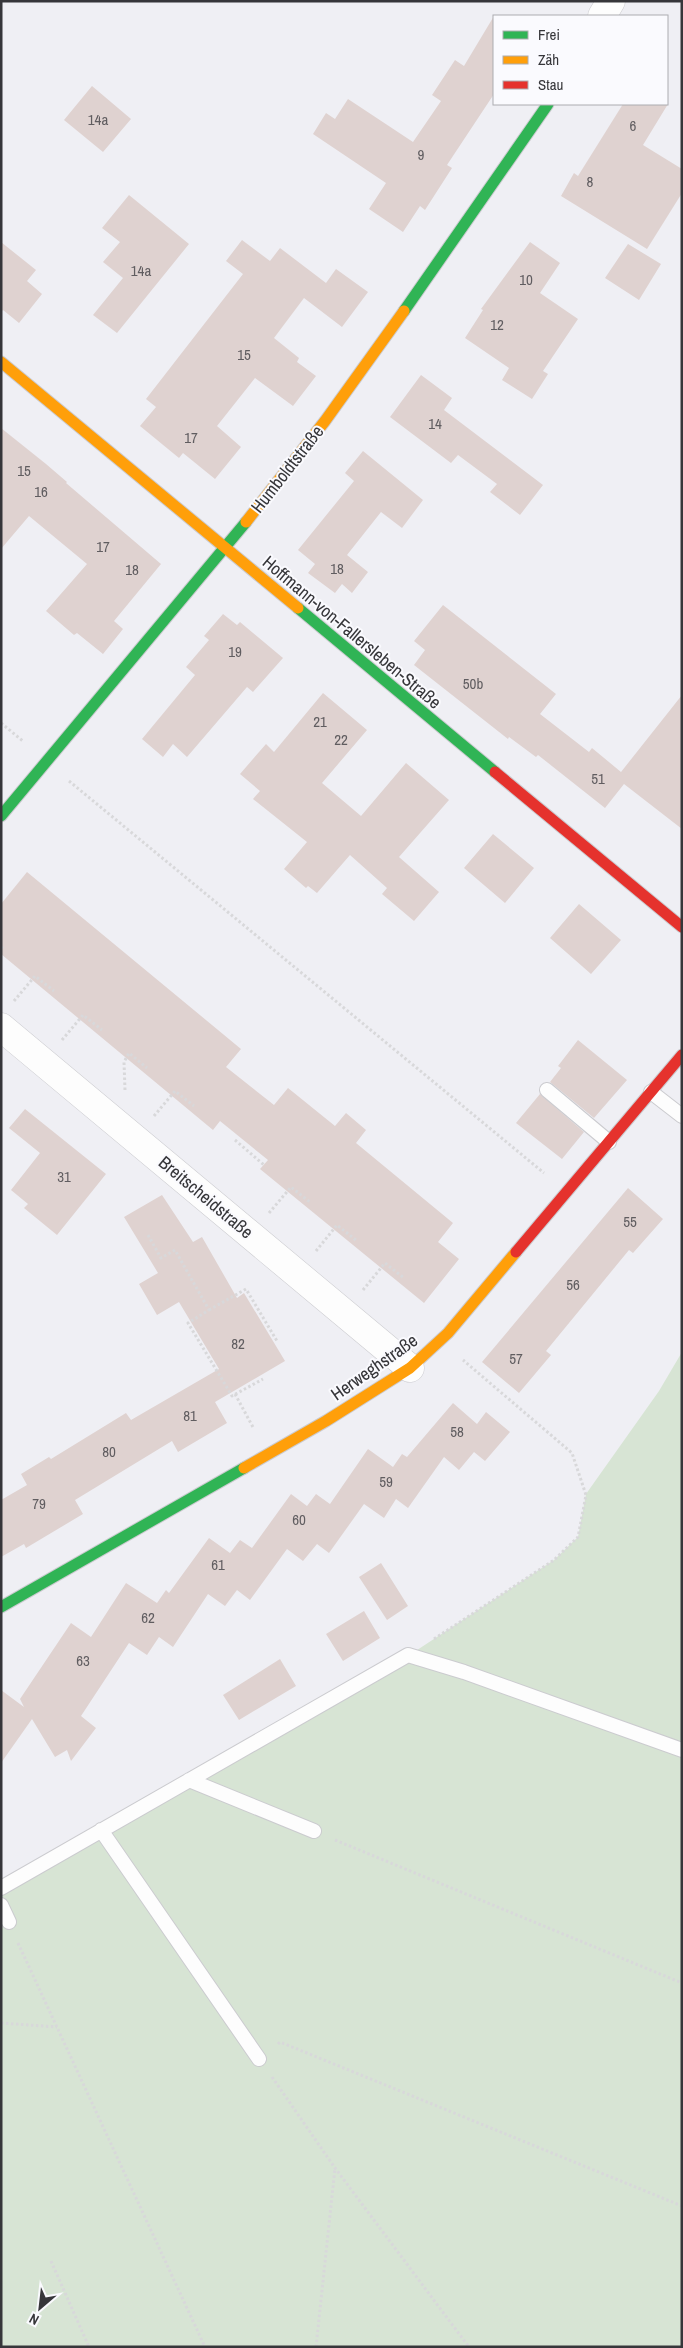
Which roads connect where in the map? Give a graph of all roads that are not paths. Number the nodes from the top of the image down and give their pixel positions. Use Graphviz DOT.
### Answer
graph roads {
  1 [pos="611,1"];
  2 [pos="603,15"];
  3 [pos="547,105"];
  4 [pos="1,362"];
  5 [pos="224,549"];
  6 [pos="1,816"];
  7 [pos="682,927"];
  8 [pos="7,1015"];
  9 [pos="682,1055"];
  10 [pos="547,1090"];
  11 [pos="651,1092"];
  12 [pos="682,1116"];
  13 [pos="609,1142"];
  14 [pos="410,1368"];
  15 [pos="1,1607"];
  16 [pos="682,1750"];
  17 [pos="189,1780"];
  18 [pos="101,1830"];
  19 [pos="314,1831"];
  20 [pos="1,1888"];
  21 [pos="1,1906"];
  22 [pos="9,1922"];
  23 [pos="259,2059"];
  1 -- 2 [label="street"];
  3 -- 5 [label="street, Humboldtstraße"];
  4 -- 5 [label="street, Hoffmann-von-Fallersleben-Straße"];
  5 -- 6 [label="street, Humboldtstraße"];
  5 -- 7 [label="street, Hoffmann-von-Fallersleben-Straße"];
  8 -- 14 [label="street, Breitscheidstraße"];
  9 -- 11 [label="street, Herweghstraße"];
  10 -- 13 [label="lane"];
  11 -- 12 [label="lane"];
  11 -- 13 [label="street, Herweghstraße"];
  13 -- 14 [label="street, Herweghstraße"];
  14 -- 15 [label="street, Herweghstraße"];
  16 -- 17 [label="lane"];
  17 -- 18 [label="lane"];
  17 -- 19 [label="lane"];
  18 -- 20 [label="lane"];
  18 -- 23 [label="lane"];
  21 -- 22 [label="lane"];
}
